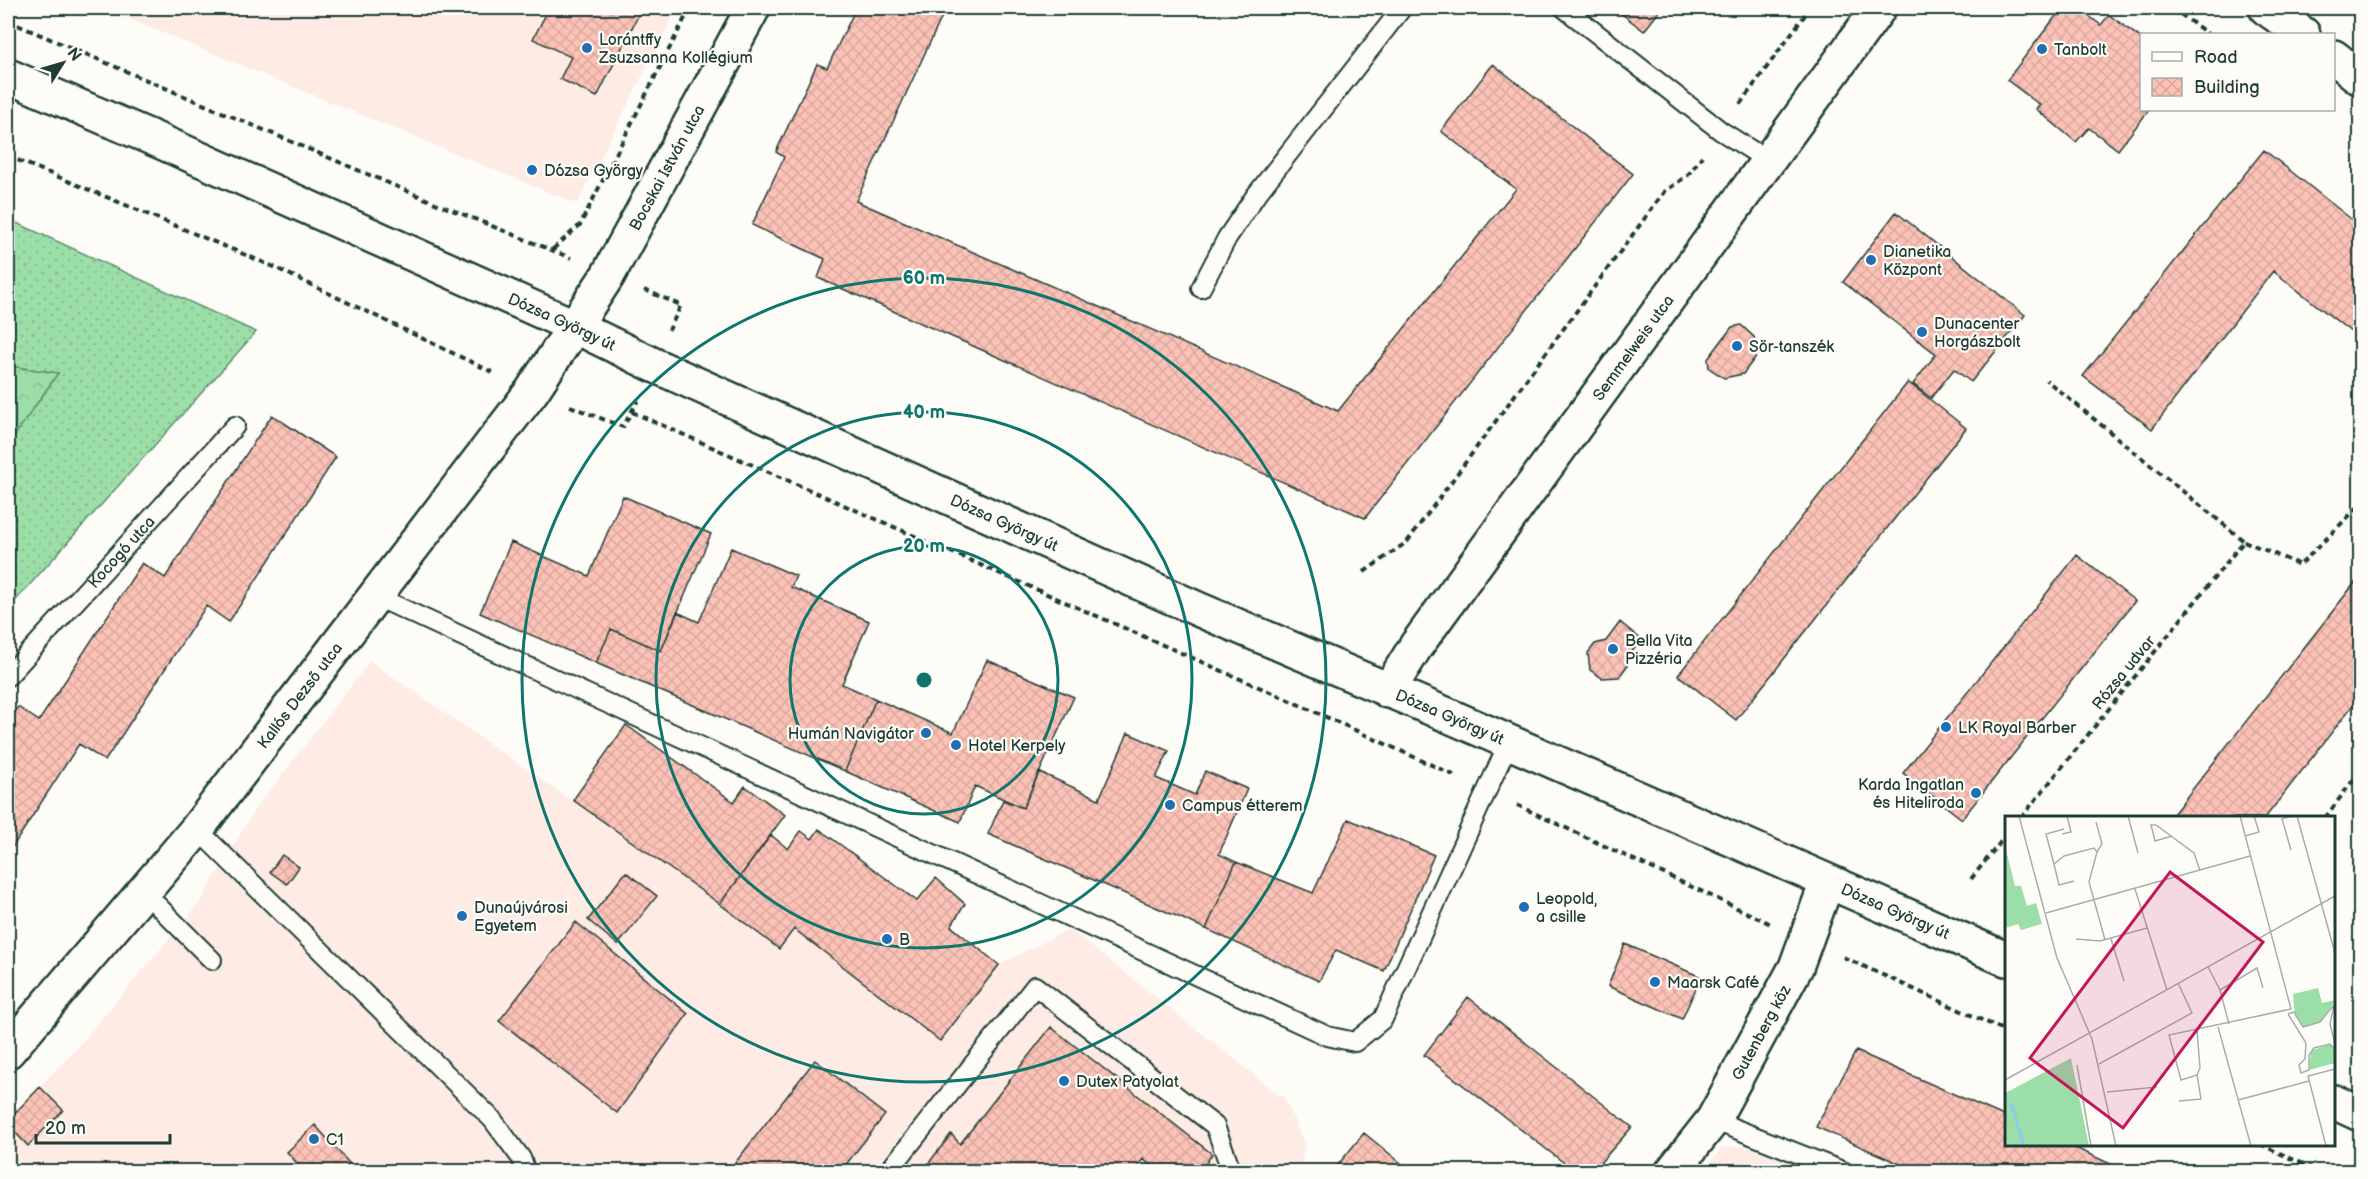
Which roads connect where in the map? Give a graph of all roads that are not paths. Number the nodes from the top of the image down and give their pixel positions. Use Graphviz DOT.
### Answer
graph roads {
  1 [pos="753,8"];
  2 [pos="1402,8"];
  3 [pos="1564,8"];
  4 [pos="1879,8"];
  5 [pos="2265,8"];
  6 [pos="2302,33"];
  7 [pos="2335,58"];
  8 [pos="8,76"];
  9 [pos="2361,78"];
  10 [pos="1767,160"];
  11 [pos="1201,288"];
  12 [pos="576,327"];
  13 [pos="234,426"];
  14 [pos="375,596"];
  15 [pos="8,676"];
  16 [pos="1389,691"];
  17 [pos="1509,742"];
  18 [pos="197,829"];
  19 [pos="1827,882"];
  20 [pos="144,892"];
  21 [pos="2005,958"];
  22 [pos="212,960"];
  23 [pos="8,1051"];
  24 [pos="2335,1102"];
  25 [pos="2361,1114"];
  26 [pos="1713,1120"];
  27 [pos="526,1172"];
  28 [pos="888,1172"];
  29 [pos="1232,1172"];
  30 [pos="1672,1172"];
  31 [pos="1845,1172"];
  1 -- 12 [label="street, Bocskai István utca"];
  2 -- 11 [label="lane"];
  3 -- 10 [label="lane"];
  4 -- 10 [label="street, Semmelweis utca"];
  5 -- 6 [label="street"];
  7 -- 9 [label="street"];
  8 -- 12 [label="street, Dózsa György út"];
  10 -- 16 [label="street, Semmelweis utca"];
  12 -- 14 [label="street, Kallós Dezső utca"];
  12 -- 16 [label="street, Dózsa György út"];
  13 -- 15 [label="lane, Kocogó utca"];
  14 -- 17 [label="lane"];
  14 -- 18 [label="street, Kallós Dezső utca"];
  16 -- 17 [label="street, Dózsa György út"];
  17 -- 19 [label="street, Dózsa György út"];
  18 -- 20 [label="street, Kallós Dezső utca"];
  18 -- 27 [label="lane"];
  19 -- 21 [label="street, Dózsa György út"];
  19 -- 26 [label="street, Gutenberg köz"];
  20 -- 22 [label="lane"];
  20 -- 23 [label="street, Kallós Dezső utca"];
  24 -- 25 [label="street"];
  26 -- 30 [label="street, Gutenberg köz"];
  26 -- 31 [label="lane"];
  28 -- 29 [label="lane"];
}
